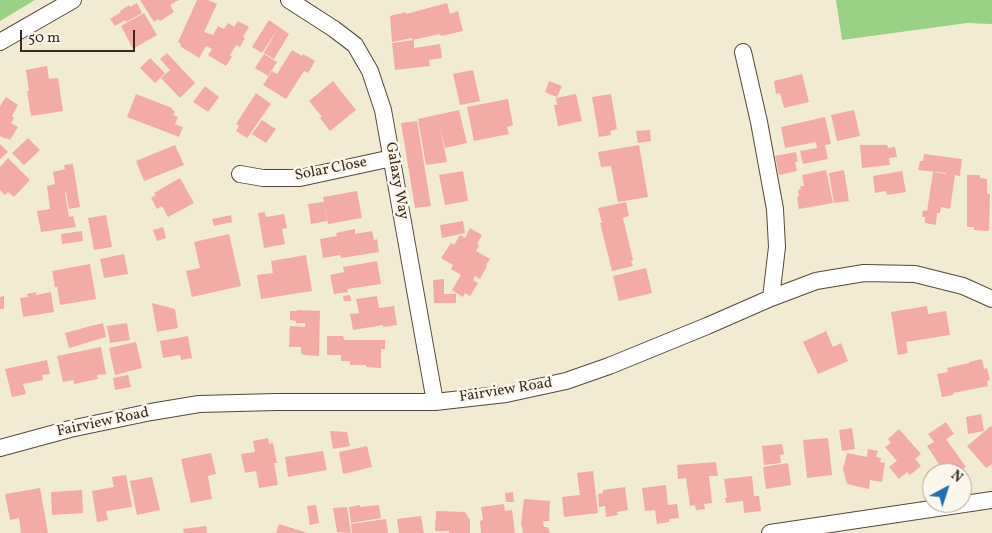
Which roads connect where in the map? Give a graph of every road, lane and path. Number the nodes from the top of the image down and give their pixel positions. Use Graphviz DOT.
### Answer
graph roads {
  1 [pos="73,0"];
  2 [pos="289,0"];
  3 [pos="0,42"];
  4 [pos="743,52"];
  5 [pos="392,158"];
  6 [pos="240,174"];
  7 [pos="771,298"];
  8 [pos="992,299"];
  9 [pos="435,402"];
  10 [pos="0,448"];
  11 [pos="992,500"];
  12 [pos="775,533"];
  1 -- 3 [label="street"];
  2 -- 5 [label="street, Galaxy Way"];
  4 -- 7 [label="street"];
  5 -- 6 [label="street, Solar Close"];
  5 -- 9 [label="street, Galaxy Way"];
  7 -- 8 [label="street, Fairview Road"];
  7 -- 9 [label="street, Fairview Road"];
  9 -- 10 [label="street, Fairview Road"];
  11 -- 12 [label="street"];
}
